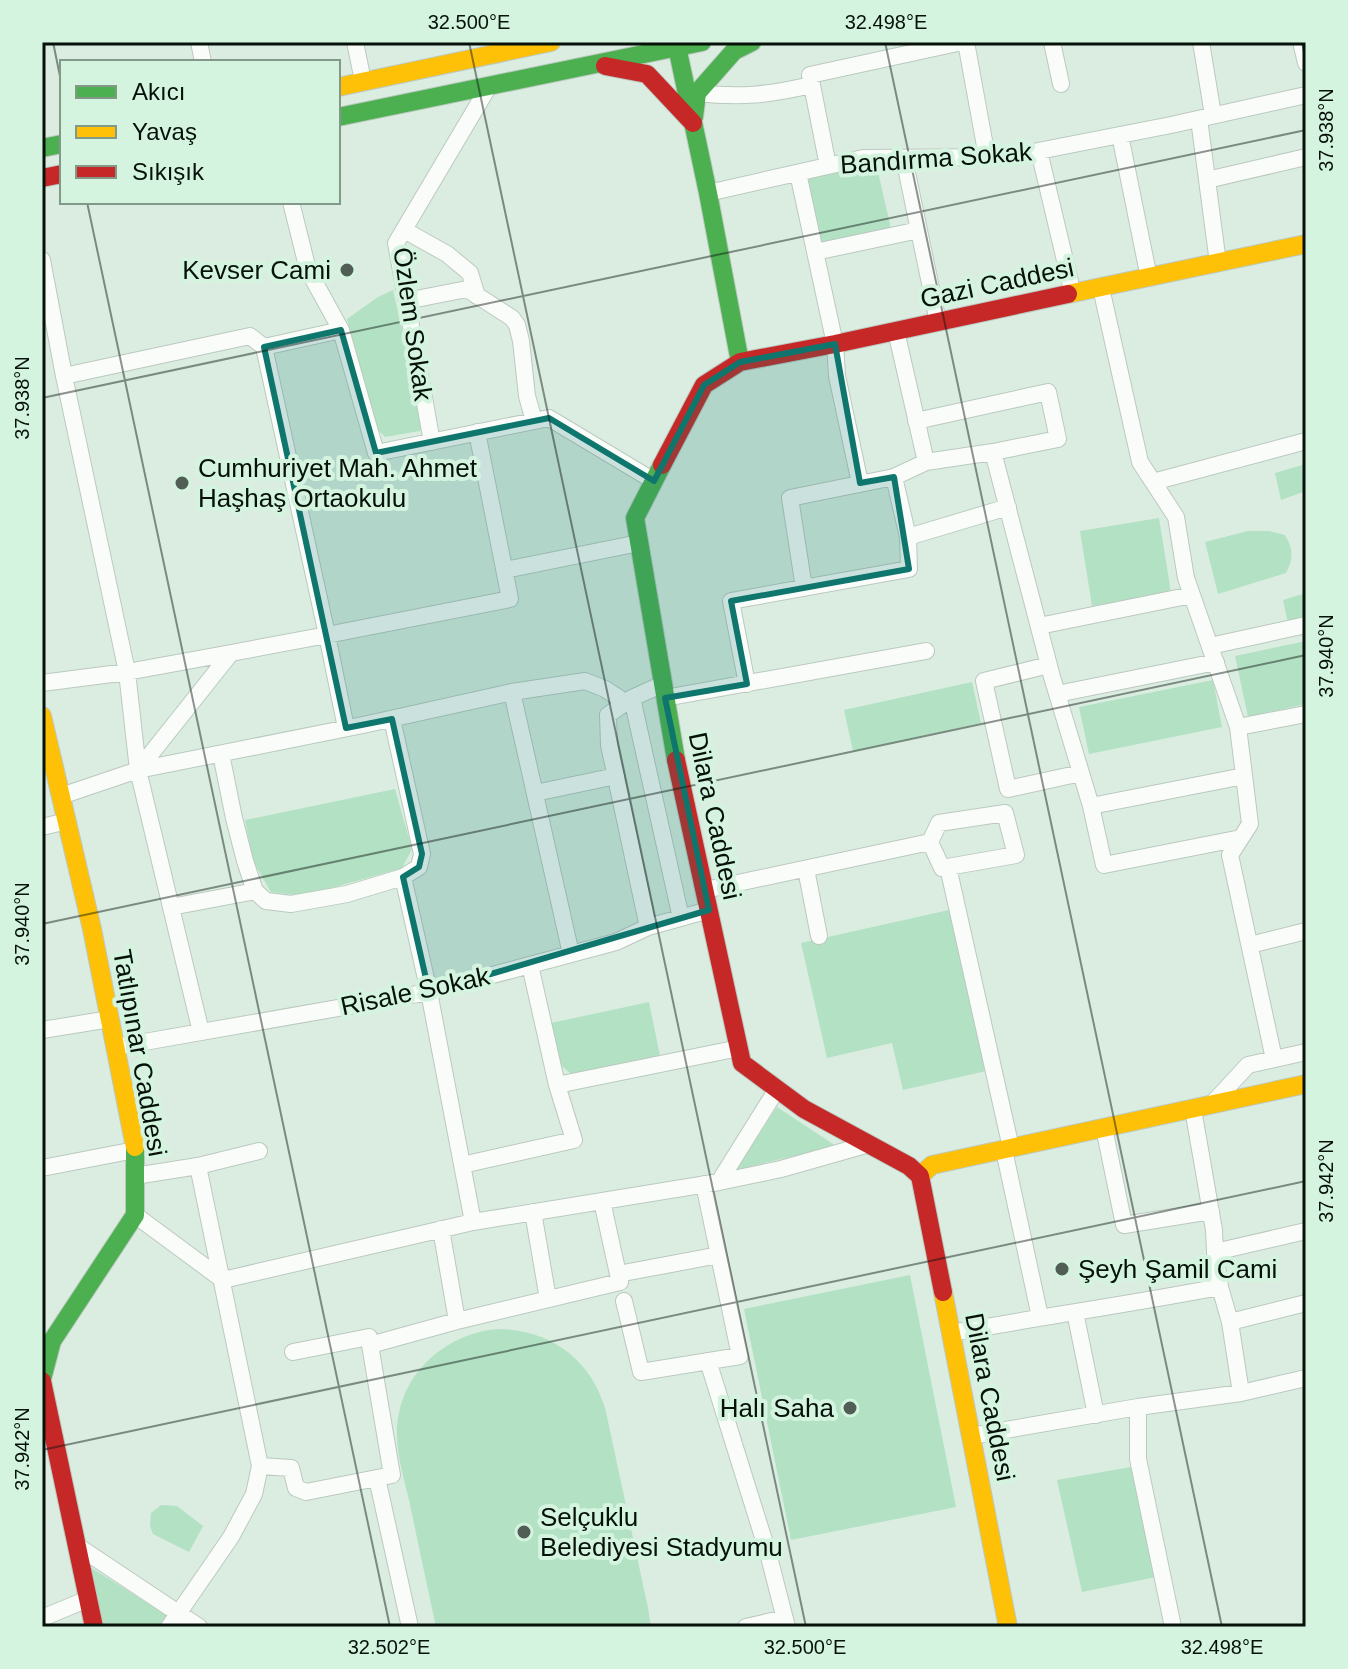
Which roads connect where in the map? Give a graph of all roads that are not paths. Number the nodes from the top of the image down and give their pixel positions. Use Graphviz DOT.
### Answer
graph roads {
  1 [pos="355,42"];
  2 [pos="551,42"];
  3 [pos="702,42"];
  4 [pos="752,42"];
  5 [pos="964,42"];
  6 [pos="1052,42"];
  7 [pos="1201,42"];
  8 [pos="1301,42"];
  9 [pos="534,44"];
  10 [pos="677,45"];
  11 [pos="1306,63"];
  12 [pos="595,64"];
  13 [pos="363,81"];
  14 [pos="1061,84"];
  15 [pos="811,85"];
  16 [pos="489,86"];
  17 [pos="340,87"];
  18 [pos="697,93"];
  19 [pos="1306,95"];
  20 [pos="340,117"];
  21 [pos="1206,117"];
  22 [pos="693,123"];
  23 [pos="1120,135"];
  24 [pos="1039,151"];
  25 [pos="987,157"];
  26 [pos="1306,157"];
  27 [pos="904,158"];
  28 [pos="828,166"];
  29 [pos="798,173"];
  30 [pos="1207,180"];
  31 [pos="708,193"];
  32 [pos="292,204"];
  33 [pos="404,230"];
  34 [pos="919,230"];
  35 [pos="1306,244"];
  36 [pos="815,252"];
  37 [pos="42,260"];
  38 [pos="1218,263"];
  39 [pos="1149,278"];
  40 [pos="1101,288"];
  41 [pos="1073,294"];
  42 [pos="477,296"];
  43 [pos="406,301"];
  44 [pos="938,322"];
  45 [pos="341,330"];
  46 [pos="896,331"];
  47 [pos="835,344"];
  48 [pos="264,347"];
  49 [pos="740,362"];
  50 [pos="64,376"];
  51 [pos="704,385"];
  52 [pos="534,421"];
  53 [pos="916,421"];
  54 [pos="477,432"];
  55 [pos="1306,441"];
  56 [pos="432,442"];
  57 [pos="993,452"];
  58 [pos="926,462"];
  59 [pos="894,477"];
  60 [pos="654,481"];
  61 [pos="1153,482"];
  62 [pos="860,483"];
  63 [pos="1008,507"];
  64 [pos="908,537"];
  65 [pos="639,543"];
  66 [pos="505,570"];
  67 [pos="804,588"];
  68 [pos="1192,595"];
  69 [pos="1306,625"];
  70 [pos="1039,626"];
  71 [pos="327,635"];
  72 [pos="926,651"];
  73 [pos="231,653"];
  74 [pos="1213,654"];
  75 [pos="1049,665"];
  76 [pos="127,672"];
  77 [pos="42,683"];
  78 [pos="747,684"];
  79 [pos="664,691"];
  80 [pos="512,692"];
  81 [pos="1057,694"];
  82 [pos="628,700"];
  83 [pos="1306,714"];
  84 [pos="42,716"];
  85 [pos="392,719"];
  86 [pos="1238,727"];
  87 [pos="346,728"];
  88 [pos="221,754"];
  89 [pos="138,770"];
  90 [pos="1081,773"];
  91 [pos="616,776"];
  92 [pos="1244,776"];
  93 [pos="535,793"];
  94 [pos="61,796"];
  95 [pos="1091,806"];
  96 [pos="67,821"];
  97 [pos="42,827"];
  98 [pos="1241,838"];
  99 [pos="930,842"];
  100 [pos="948,867"];
  101 [pos="806,869"];
  102 [pos="403,877"];
  103 [pos="705,890"];
  104 [pos="255,891"];
  105 [pos="171,907"];
  106 [pos="709,910"];
  107 [pos="681,918"];
  108 [pos="648,927"];
  109 [pos="1306,931"];
  110 [pos="819,936"];
  111 [pos="1250,945"];
  112 [pos="571,954"];
  113 [pos="530,965"];
  114 [pos="429,992"];
  115 [pos="110,1019"];
  116 [pos="42,1030"];
  117 [pos="201,1032"];
  118 [pos="116,1047"];
  119 [pos="739,1048"];
  120 [pos="1306,1052"];
  121 [pos="1274,1059"];
  122 [pos="1306,1084"];
  123 [pos="557,1085"];
  124 [pos="777,1089"];
  125 [pos="1202,1107"];
  126 [pos="1104,1128"];
  127 [pos="869,1144"];
  128 [pos="1007,1149"];
  129 [pos="135,1150"];
  130 [pos="259,1151"];
  131 [pos="462,1165"];
  132 [pos="198,1166"];
  133 [pos="42,1168"];
  134 [pos="135,1176"];
  135 [pos="920,1176"];
  136 [pos="711,1183"];
  137 [pos="602,1201"];
  138 [pos="1211,1211"];
  139 [pos="533,1212"];
  140 [pos="135,1215"];
  141 [pos="473,1222"];
  142 [pos="441,1229"];
  143 [pos="1306,1231"];
  144 [pos="1215,1252"];
  145 [pos="719,1255"];
  146 [pos="618,1274"];
  147 [pos="223,1280"];
  148 [pos="1220,1287"];
  149 [pos="548,1299"];
  150 [pos="624,1301"];
  151 [pos="1306,1303"];
  152 [pos="1075,1312"];
  153 [pos="1040,1317"];
  154 [pos="457,1321"];
  155 [pos="1230,1322"];
  156 [pos="951,1333"];
  157 [pos="370,1345"];
  158 [pos="293,1352"];
  159 [pos="708,1361"];
  160 [pos="1306,1378"];
  161 [pos="42,1380"];
  162 [pos="1241,1393"];
  163 [pos="1138,1407"];
  164 [pos="1096,1415"];
  165 [pos="971,1436"];
  166 [pos="260,1466"];
  167 [pos="377,1478"];
  168 [pos="76,1545"];
  169 [pos="88,1599"];
  170 [pos="42,1618"];
  171 [pos="174,1621"];
  172 [pos="786,1623"];
  173 [pos="94,1627"];
  174 [pos="199,1627"];
  175 [pos="410,1627"];
  176 [pos="746,1627"];
  177 [pos="1008,1627"];
  178 [pos="1173,1627"];
  1 -- 13 [label="street"];
  2 -- 9 [label="street"];
  3 -- 10 [label="street"];
  4 -- 18 [label="street"];
  5 -- 15 [label="street"];
  5 -- 25 [label="street"];
  6 -- 14 [label="street"];
  7 -- 21 [label="street"];
  8 -- 11 [label="street"];
  9 -- 13 [label="street"];
  10 -- 12 [label="street"];
  10 -- 22 [label="street"];
  12 -- 16 [label="street"];
  12 -- 22 [label="street"];
  13 -- 17 [label="street"];
  15 -- 18 [label="street"];
  15 -- 28 [label="street"];
  16 -- 20 [label="street"];
  16 -- 33 [label="street, Özlem Sokak"];
  18 -- 22 [label="street"];
  19 -- 21 [label="street, Bandırma Sokak"];
  21 -- 23 [label="street, Bandırma Sokak"];
  21 -- 30 [label="street"];
  22 -- 31 [label="street"];
  23 -- 24 [label="street, Bandırma Sokak"];
  23 -- 39 [label="street"];
  24 -- 25 [label="street, Bandırma Sokak"];
  24 -- 41 [label="street"];
  25 -- 27 [label="street, Bandırma Sokak"];
  26 -- 30 [label="street"];
  27 -- 28 [label="street, Bandırma Sokak"];
  27 -- 34 [label="street"];
  28 -- 29 [label="street, Bandırma Sokak"];
  29 -- 31 [label="street, Bandırma Sokak"];
  29 -- 36 [label="street"];
  30 -- 38 [label="street"];
  31 -- 49 [label="street"];
  32 -- 45 [label="street"];
  33 -- 42 [label="street"];
  33 -- 43 [label="street, Özlem Sokak"];
  34 -- 36 [label="street"];
  34 -- 44 [label="street"];
  35 -- 38 [label="street, Gazi Caddesi"];
  36 -- 47 [label="street"];
  37 -- 50 [label="street"];
  38 -- 39 [label="street, Gazi Caddesi"];
  39 -- 40 [label="street, Gazi Caddesi"];
  40 -- 41 [label="street, Gazi Caddesi"];
  40 -- 61 [label="street"];
  41 -- 44 [label="street, Gazi Caddesi"];
  42 -- 43 [label="street"];
  42 -- 52 [label="street"];
  43 -- 56 [label="street, Özlem Sokak"];
  44 -- 46 [label="street, Gazi Caddesi"];
  45 -- 48 [label="street"];
  45 -- 56 [label="street"];
  46 -- 47 [label="street, Gazi Caddesi"];
  46 -- 53 [label="street"];
  47 -- 49 [label="street, Gazi Caddesi"];
  47 -- 62 [label="street"];
  48 -- 50 [label="street"];
  48 -- 71 [label="street"];
  49 -- 51 [label="street, Gazi Caddesi"];
  50 -- 76 [label="street"];
  51 -- 60 [label="street, Dilara Caddesi"];
  52 -- 54 [label="street"];
  52 -- 60 [label="street"];
  53 -- 57 [label="street"];
  53 -- 58 [label="street"];
  54 -- 56 [label="street"];
  54 -- 66 [label="street"];
  55 -- 61 [label="street"];
  57 -- 58 [label="street"];
  57 -- 63 [label="street"];
  58 -- 59 [label="street"];
  59 -- 62 [label="street"];
  59 -- 64 [label="street"];
  60 -- 65 [label="street, Dilara Caddesi"];
  61 -- 68 [label="street"];
  62 -- 67 [label="street"];
  63 -- 64 [label="street"];
  63 -- 70 [label="street"];
  64 -- 67 [label="street"];
  65 -- 66 [label="street"];
  65 -- 79 [label="street, Dilara Caddesi"];
  66 -- 71 [label="street"];
  67 -- 78 [label="street"];
  68 -- 70 [label="street"];
  68 -- 74 [label="street"];
  69 -- 74 [label="street"];
  70 -- 75 [label="street"];
  71 -- 73 [label="street"];
  71 -- 87 [label="street"];
  72 -- 78 [label="street"];
  73 -- 76 [label="street"];
  73 -- 89 [label="street"];
  74 -- 81 [label="street"];
  74 -- 86 [label="street"];
  75 -- 81 [label="street"];
  75 -- 90 [label="street"];
  76 -- 77 [label="street"];
  76 -- 89 [label="street"];
  78 -- 79 [label="street"];
  79 -- 82 [label="street"];
  79 -- 103 [label="street, Dilara Caddesi"];
  80 -- 82 [label="street"];
  80 -- 85 [label="street"];
  80 -- 93 [label="street"];
  81 -- 90 [label="street"];
  82 -- 91 [label="street"];
  82 -- 107 [label="street"];
  83 -- 86 [label="street"];
  84 -- 94 [label="street, Tatlıpınar Caddesi"];
  85 -- 87 [label="street"];
  85 -- 102 [label="street"];
  86 -- 92 [label="street"];
  87 -- 88 [label="street"];
  88 -- 89 [label="street"];
  88 -- 104 [label="street"];
  89 -- 94 [label="street"];
  89 -- 105 [label="street"];
  90 -- 95 [label="street"];
  91 -- 93 [label="street"];
  91 -- 108 [label="street"];
  92 -- 95 [label="street"];
  92 -- 98 [label="street"];
  93 -- 112 [label="street"];
  94 -- 96 [label="street, Tatlıpınar Caddesi"];
  95 -- 98 [label="street"];
  96 -- 97 [label="street"];
  96 -- 115 [label="street, Tatlıpınar Caddesi"];
  98 -- 111 [label="street"];
  99 -- 100 [label="street"];
  99 -- 100 [label="street"];
  99 -- 101 [label="street"];
  100 -- 128 [label="street"];
  101 -- 103 [label="street"];
  101 -- 110 [label="street"];
  102 -- 104 [label="street"];
  102 -- 114 [label="street"];
  103 -- 106 [label="street, Dilara Caddesi"];
  104 -- 105 [label="street"];
  105 -- 117 [label="street"];
  106 -- 107 [label="street, Risale Sokak"];
  106 -- 119 [label="street, Dilara Caddesi"];
  107 -- 108 [label="street, Risale Sokak"];
  108 -- 112 [label="street, Risale Sokak"];
  109 -- 111 [label="street"];
  111 -- 121 [label="street"];
  112 -- 113 [label="street, Risale Sokak"];
  113 -- 114 [label="street, Risale Sokak"];
  113 -- 123 [label="street"];
  114 -- 117 [label="street, Risale Sokak"];
  114 -- 131 [label="street"];
  115 -- 116 [label="street"];
  115 -- 118 [label="street, Tatlıpınar Caddesi"];
  117 -- 118 [label="street, Risale Sokak"];
  118 -- 129 [label="street, Tatlıpınar Caddesi"];
  119 -- 123 [label="street"];
  119 -- 124 [label="street, Dilara Caddesi"];
  120 -- 121 [label="street"];
  121 -- 125 [label="street"];
  122 -- 125 [label="street"];
  123 -- 131 [label="street"];
  124 -- 127 [label="street, Dilara Caddesi"];
  124 -- 136 [label="street"];
  125 -- 126 [label="street"];
  125 -- 138 [label="street"];
  126 -- 128 [label="street"];
  126 -- 138 [label="street"];
  127 -- 135 [label="street, Dilara Caddesi"];
  127 -- 136 [label="street"];
  128 -- 135 [label="street"];
  128 -- 153 [label="street"];
  129 -- 133 [label="street"];
  129 -- 134 [label="street, Tatlıpınar Caddesi"];
  130 -- 132 [label="street"];
  131 -- 141 [label="street"];
  132 -- 134 [label="street"];
  132 -- 147 [label="street"];
  134 -- 140 [label="street, Tatlıpınar Caddesi"];
  135 -- 156 [label="street, Dilara Caddesi"];
  136 -- 137 [label="street"];
  136 -- 145 [label="street"];
  137 -- 139 [label="street"];
  137 -- 146 [label="street"];
  138 -- 144 [label="street"];
  139 -- 141 [label="street"];
  139 -- 149 [label="street"];
  140 -- 147 [label="street"];
  140 -- 161 [label="street"];
  141 -- 142 [label="street"];
  142 -- 147 [label="street"];
  142 -- 154 [label="street"];
  143 -- 144 [label="street"];
  144 -- 148 [label="street"];
  145 -- 146 [label="street"];
  145 -- 159 [label="street"];
  146 -- 149 [label="street"];
  147 -- 166 [label="street"];
  148 -- 152 [label="street"];
  148 -- 155 [label="street"];
  149 -- 154 [label="street"];
  150 -- 159 [label="street"];
  151 -- 155 [label="street"];
  152 -- 153 [label="street"];
  152 -- 164 [label="street"];
  153 -- 156 [label="street"];
  154 -- 157 [label="street"];
  155 -- 162 [label="street"];
  156 -- 165 [label="street, Dilara Caddesi"];
  157 -- 158 [label="street"];
  157 -- 167 [label="street"];
  159 -- 172 [label="street"];
  160 -- 162 [label="street"];
  161 -- 168 [label="street"];
  162 -- 163 [label="street"];
  163 -- 164 [label="street"];
  163 -- 178 [label="street"];
  164 -- 165 [label="street"];
  165 -- 177 [label="street, Dilara Caddesi"];
  166 -- 167 [label="street"];
  166 -- 171 [label="street"];
  167 -- 175 [label="street"];
  168 -- 169 [label="street"];
  168 -- 171 [label="street"];
  169 -- 170 [label="street"];
  169 -- 173 [label="street"];
  171 -- 174 [label="street"];
  172 -- 176 [label="street"];
}
